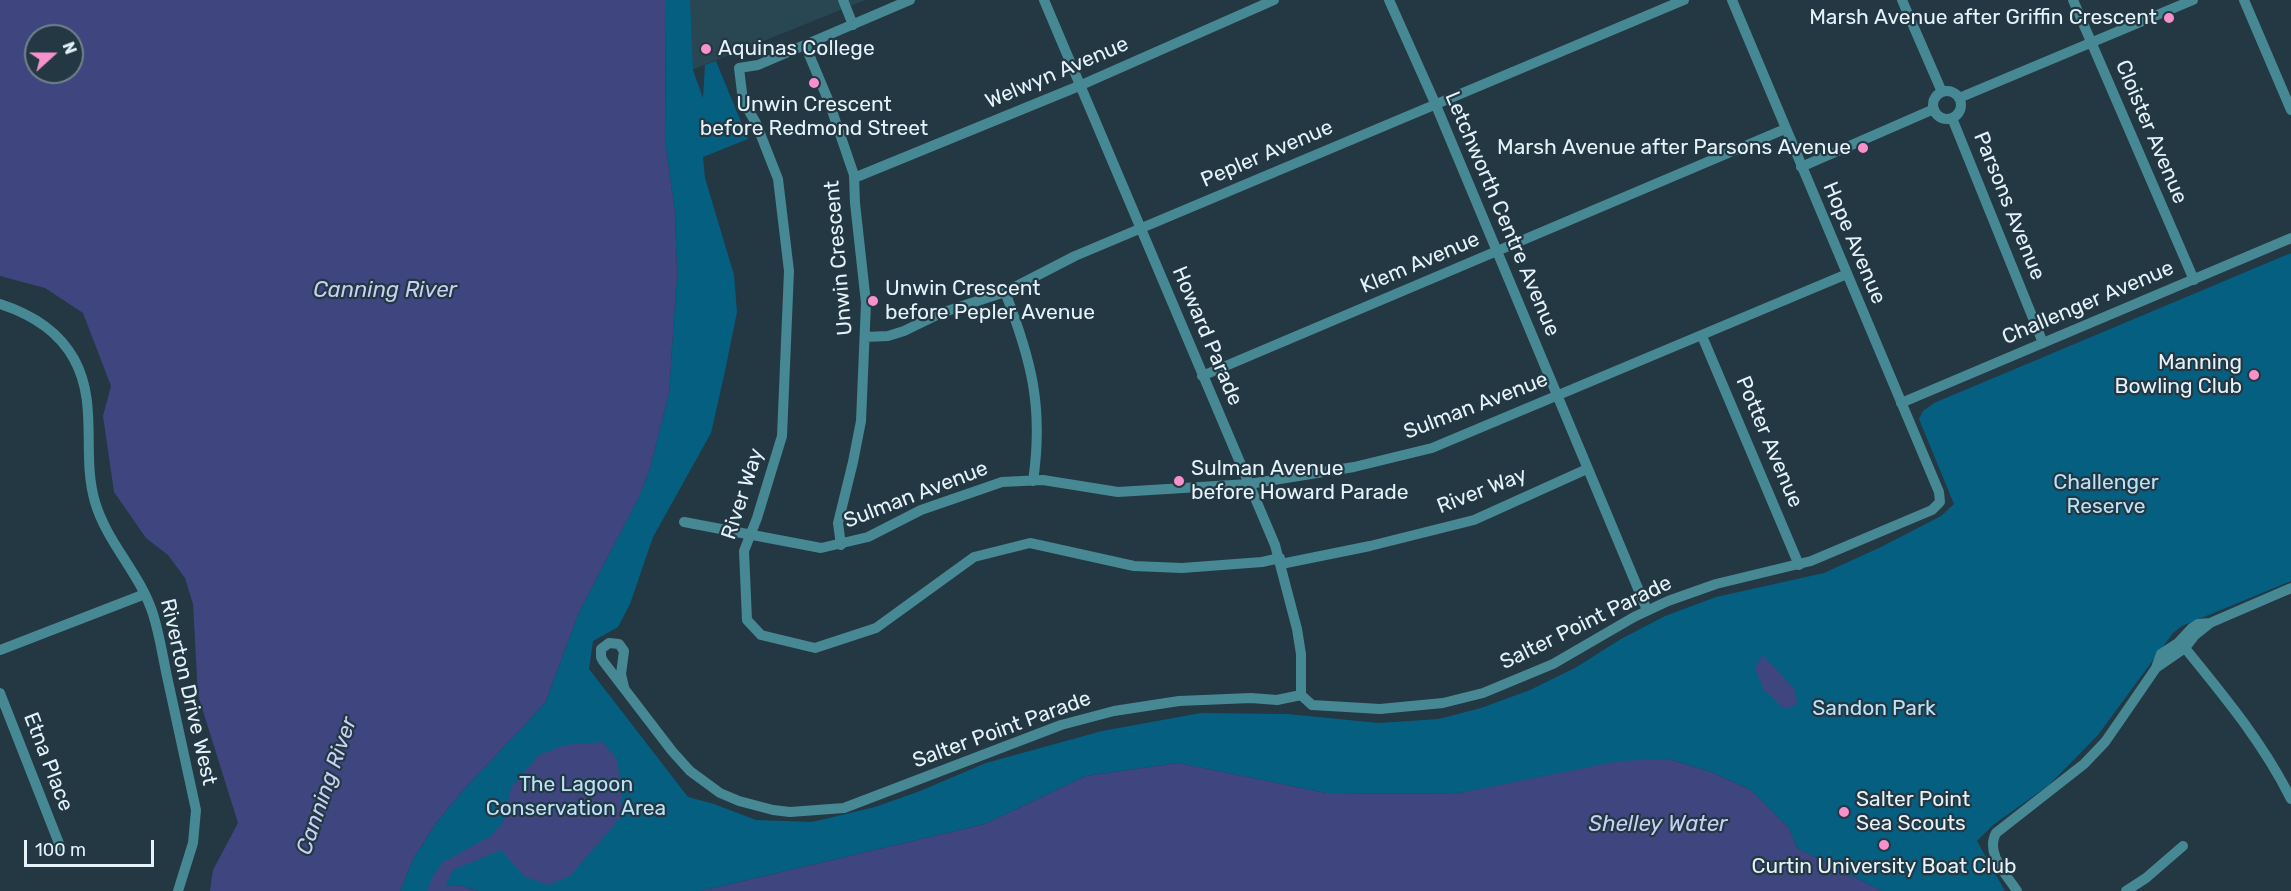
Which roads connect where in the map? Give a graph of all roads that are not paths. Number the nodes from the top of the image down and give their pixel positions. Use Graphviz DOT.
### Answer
graph roads {
  1 [pos="843,0"];
  2 [pos="910,0"];
  3 [pos="1044,0"];
  4 [pos="1274,0"];
  5 [pos="1389,0"];
  6 [pos="1684,0"];
  7 [pos="1732,0"];
  8 [pos="1902,0"];
  9 [pos="2073,0"];
  10 [pos="2193,0"];
  11 [pos="2244,0"];
  12 [pos="853,25"];
  13 [pos="2092,43"];
  14 [pos="805,45"];
  15 [pos="1079,86"];
  16 [pos="1942,92"];
  17 [pos="1959,98"];
  18 [pos="1435,104"];
  19 [pos="1934,109"];
  20 [pos="2291,110"];
  21 [pos="1952,118"];
  22 [pos="1785,129"];
  23 [pos="1801,167"];
  24 [pos="854,178"];
  25 [pos="1141,229"];
  26 [pos="2291,238"];
  27 [pos="1497,252"];
  28 [pos="1847,274"];
  29 [pos="2194,280"];
  30 [pos="1005,291"];
  31 [pos="0,304"];
  32 [pos="1702,336"];
  33 [pos="866,337"];
  34 [pos="2043,343"];
  35 [pos="1202,376"];
  36 [pos="1557,397"];
  37 [pos="1900,403"];
  38 [pos="1587,469"];
  39 [pos="1033,481"];
  40 [pos="1249,484"];
  41 [pos="1940,502"];
  42 [pos="684,522"];
  43 [pos="749,536"];
  44 [pos="841,545"];
  45 [pos="1280,561"];
  46 [pos="1798,565"];
  47 [pos="2291,588"];
  48 [pos="145,594"];
  49 [pos="1647,610"];
  50 [pos="2182,646"];
  51 [pos="0,650"];
  52 [pos="624,687"];
  53 [pos="0,693"];
  54 [pos="1301,695"];
  55 [pos="2291,799"];
  56 [pos="60,846"];
  57 [pos="2183,846"];
  58 [pos="178,891"];
  59 [pos="2017,891"];
  60 [pos="2126,891"];
  1 -- 12 [label="street"];
  2 -- 12 [label="street"];
  3 -- 15 [label="street, Howard Parade"];
  4 -- 15 [label="street, Welwyn Avenue"];
  5 -- 18 [label="street, Letchworth Centre Avenue"];
  6 -- 18 [label="street, Pepler Avenue"];
  7 -- 22 [label="street, Hope Avenue"];
  8 -- 16 [label="street"];
  9 -- 13 [label="street, Cloister Avenue"];
  10 -- 13 [label="street"];
  11 -- 20 [label="street"];
  12 -- 14 [label="street"];
  13 -- 17 [label="street"];
  13 -- 29 [label="street, Cloister Avenue"];
  14 -- 24 [label="street, Unwin Crescent"];
  14 -- 43 [label="street, River Way"];
  15 -- 24 [label="street, Welwyn Avenue"];
  15 -- 25 [label="street, Howard Parade"];
  16 -- 17 [label="street"];
  16 -- 19 [label="street"];
  17 -- 21 [label="street"];
  18 -- 25 [label="street, Pepler Avenue"];
  18 -- 27 [label="street, Letchworth Centre Avenue"];
  19 -- 21 [label="street"];
  19 -- 23 [label="street"];
  21 -- 34 [label="street, Parsons Avenue"];
  22 -- 23 [label="street, Hope Avenue"];
  22 -- 27 [label="street, Klem Avenue"];
  23 -- 28 [label="street, Hope Avenue"];
  24 -- 33 [label="street, Unwin Crescent"];
  25 -- 30 [label="street, Pepler Avenue"];
  25 -- 35 [label="street, Howard Parade"];
  26 -- 29 [label="street, Challenger Avenue"];
  27 -- 35 [label="street, Klem Avenue"];
  27 -- 36 [label="street, Letchworth Centre Avenue"];
  28 -- 32 [label="street, Sulman Avenue"];
  28 -- 37 [label="street, Hope Avenue"];
  29 -- 34 [label="street, Challenger Avenue"];
  30 -- 33 [label="street, Pepler Avenue"];
  30 -- 39 [label="street"];
  31 -- 48 [label="street, Riverton Drive West"];
  32 -- 36 [label="street, Sulman Avenue"];
  32 -- 46 [label="street, Potter Avenue"];
  33 -- 44 [label="street, Unwin Crescent"];
  34 -- 37 [label="street, Challenger Avenue"];
  35 -- 40 [label="street, Howard Parade"];
  36 -- 38 [label="street, Letchworth Centre Avenue"];
  36 -- 40 [label="street, Sulman Avenue"];
  37 -- 41 [label="street, Hope Avenue"];
  38 -- 45 [label="street, River Way"];
  38 -- 49 [label="street, Letchworth Centre Avenue"];
  39 -- 40 [label="street, Sulman Avenue"];
  39 -- 44 [label="street, Sulman Avenue"];
  40 -- 45 [label="street, Howard Parade"];
  41 -- 46 [label="street, Salter Point Parade"];
  42 -- 43 [label="street, Sulman Avenue"];
  43 -- 44 [label="street, Sulman Avenue"];
  43 -- 45 [label="street, River Way"];
  45 -- 54 [label="street, Howard Parade"];
  46 -- 49 [label="street, Salter Point Parade"];
  47 -- 50 [label="street"];
  48 -- 51 [label="street"];
  48 -- 58 [label="street, Riverton Drive West"];
  49 -- 54 [label="street, Salter Point Parade"];
  50 -- 55 [label="street"];
  50 -- 59 [label="street"];
  52 -- 54 [label="street, Salter Point Parade"];
  53 -- 56 [label="street, Etna Place"];
  57 -- 60 [label="street"];
}
